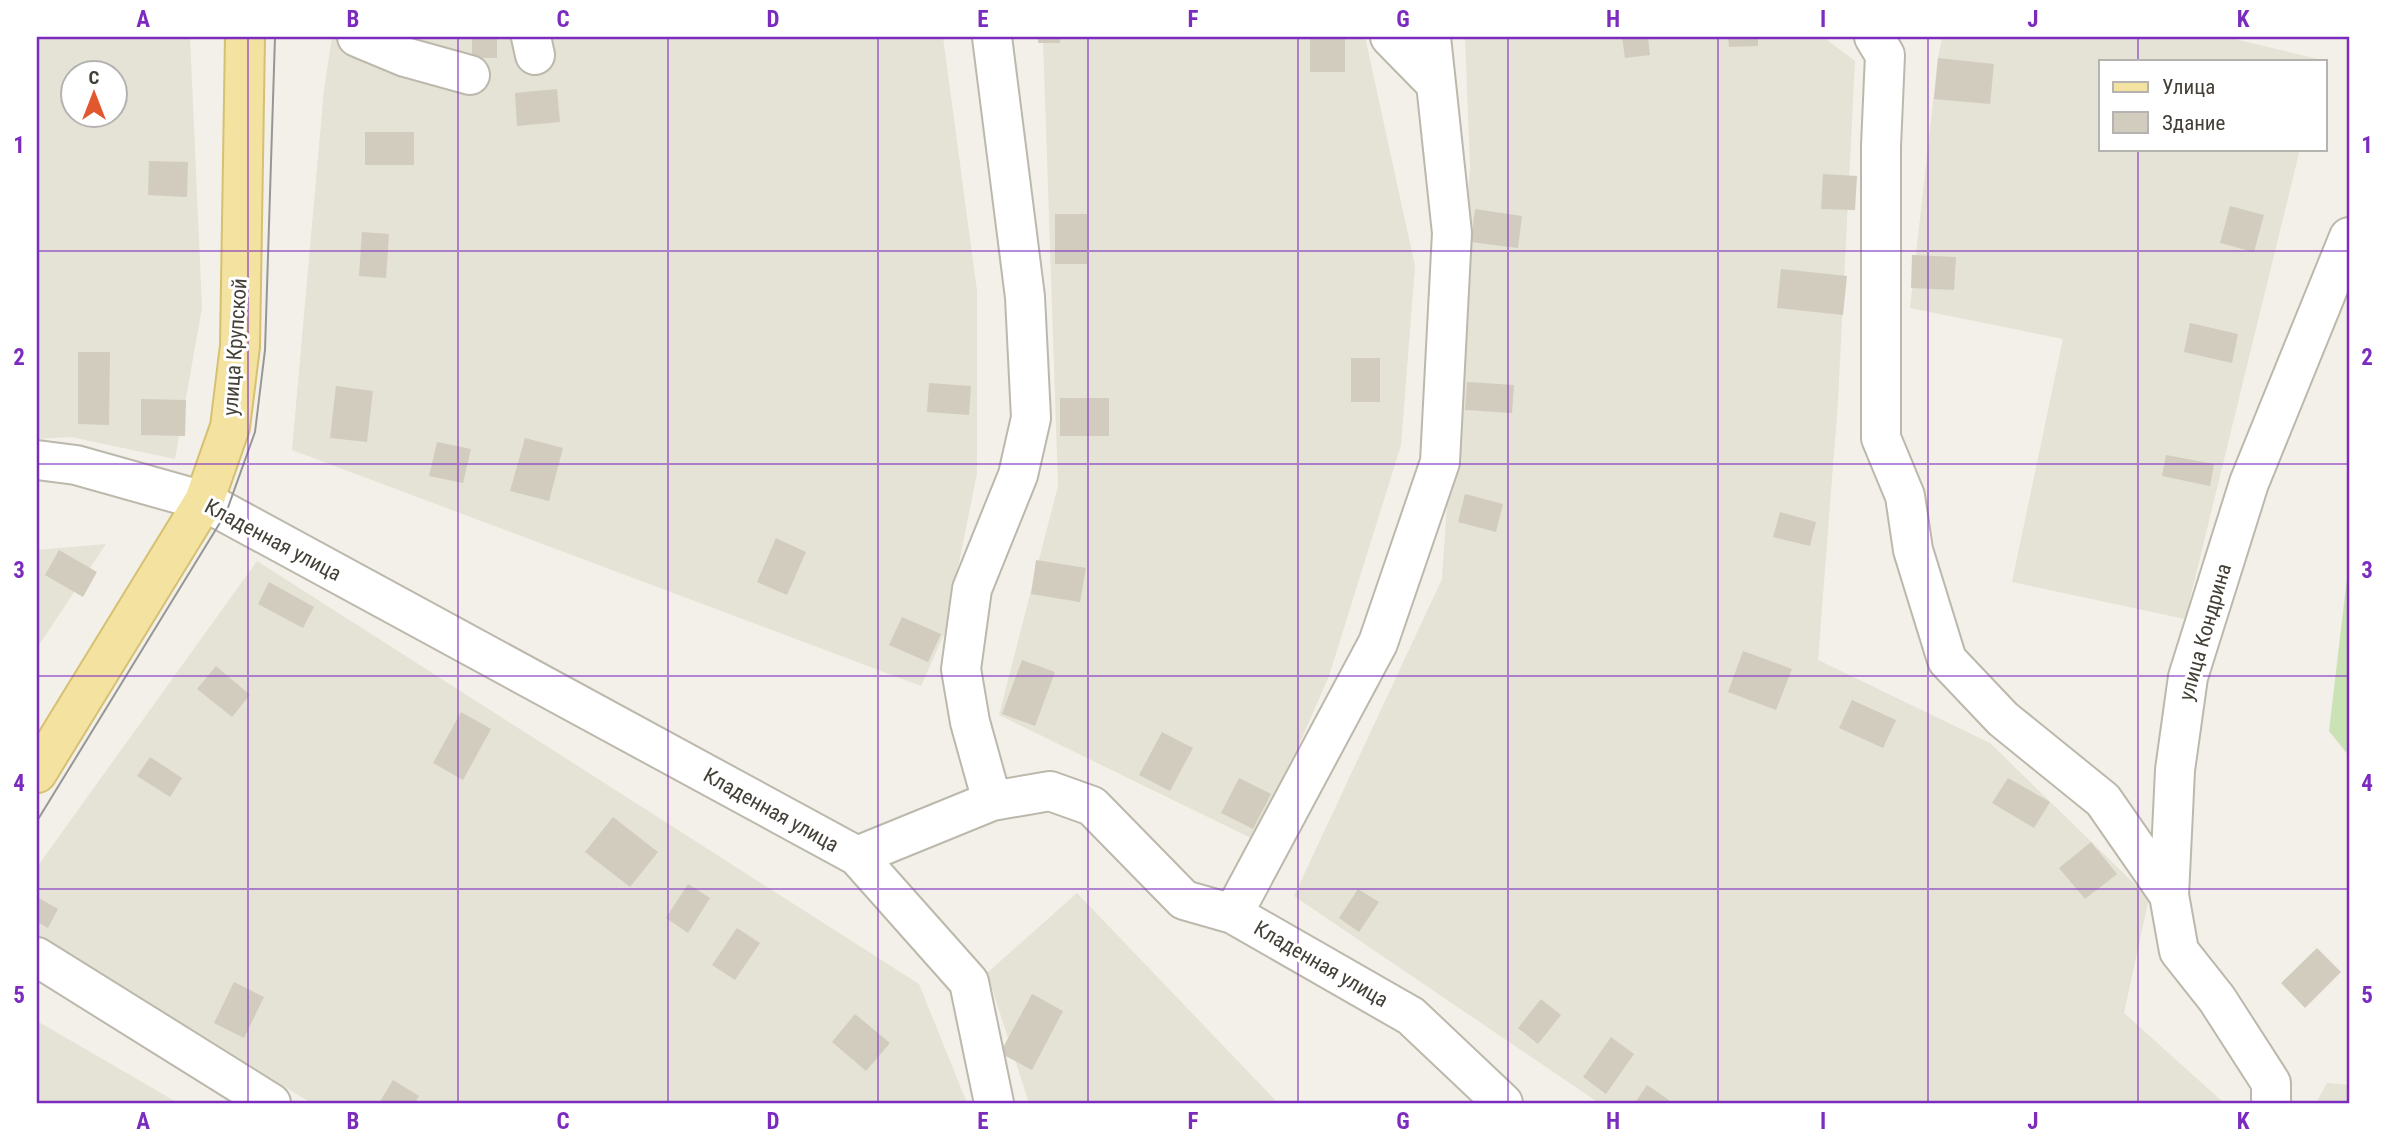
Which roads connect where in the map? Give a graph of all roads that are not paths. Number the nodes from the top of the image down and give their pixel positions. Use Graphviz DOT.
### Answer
graph roads {
  1 [pos="245,37"];
  2 [pos="357,37"];
  3 [pos="992,37"];
  4 [pos="1390,37"];
  5 [pos="1431,37"];
  6 [pos="1874,37"];
  7 [pos="470,75"];
  8 [pos="1436,84"];
  9 [pos="2349,237"];
  10 [pos="37,460"];
  11 [pos="204,501"];
  12 [pos="37,773"];
  13 [pos="992,801"];
  14 [pos="856,856"];
  15 [pos="2169,895"];
  16 [pos="1233,914"];
  17 [pos="37,957"];
  18 [pos="271,1103"];
  19 [pos="994,1103"];
  20 [pos="1503,1103"];
  21 [pos="2271,1103"];
  1 -- 11 [label="main road, улица Крупской"];
  2 -- 7 [label="street"];
  3 -- 13 [label="street"];
  4 -- 8 [label="street"];
  5 -- 8 [label="street"];
  6 -- 15 [label="street"];
  8 -- 16 [label="street"];
  9 -- 15 [label="street, улица Кондрина"];
  10 -- 11 [label="street, Кладенная улица"];
  11 -- 12 [label="main road, улица Крупской"];
  11 -- 14 [label="street, Кладенная улица"];
  13 -- 14 [label="street, Кладенная улица"];
  13 -- 16 [label="street, Кладенная улица"];
  14 -- 19 [label="street"];
  15 -- 21 [label="street, улица Кондрина"];
  16 -- 20 [label="street, Кладенная улица"];
  17 -- 18 [label="street"];
}
